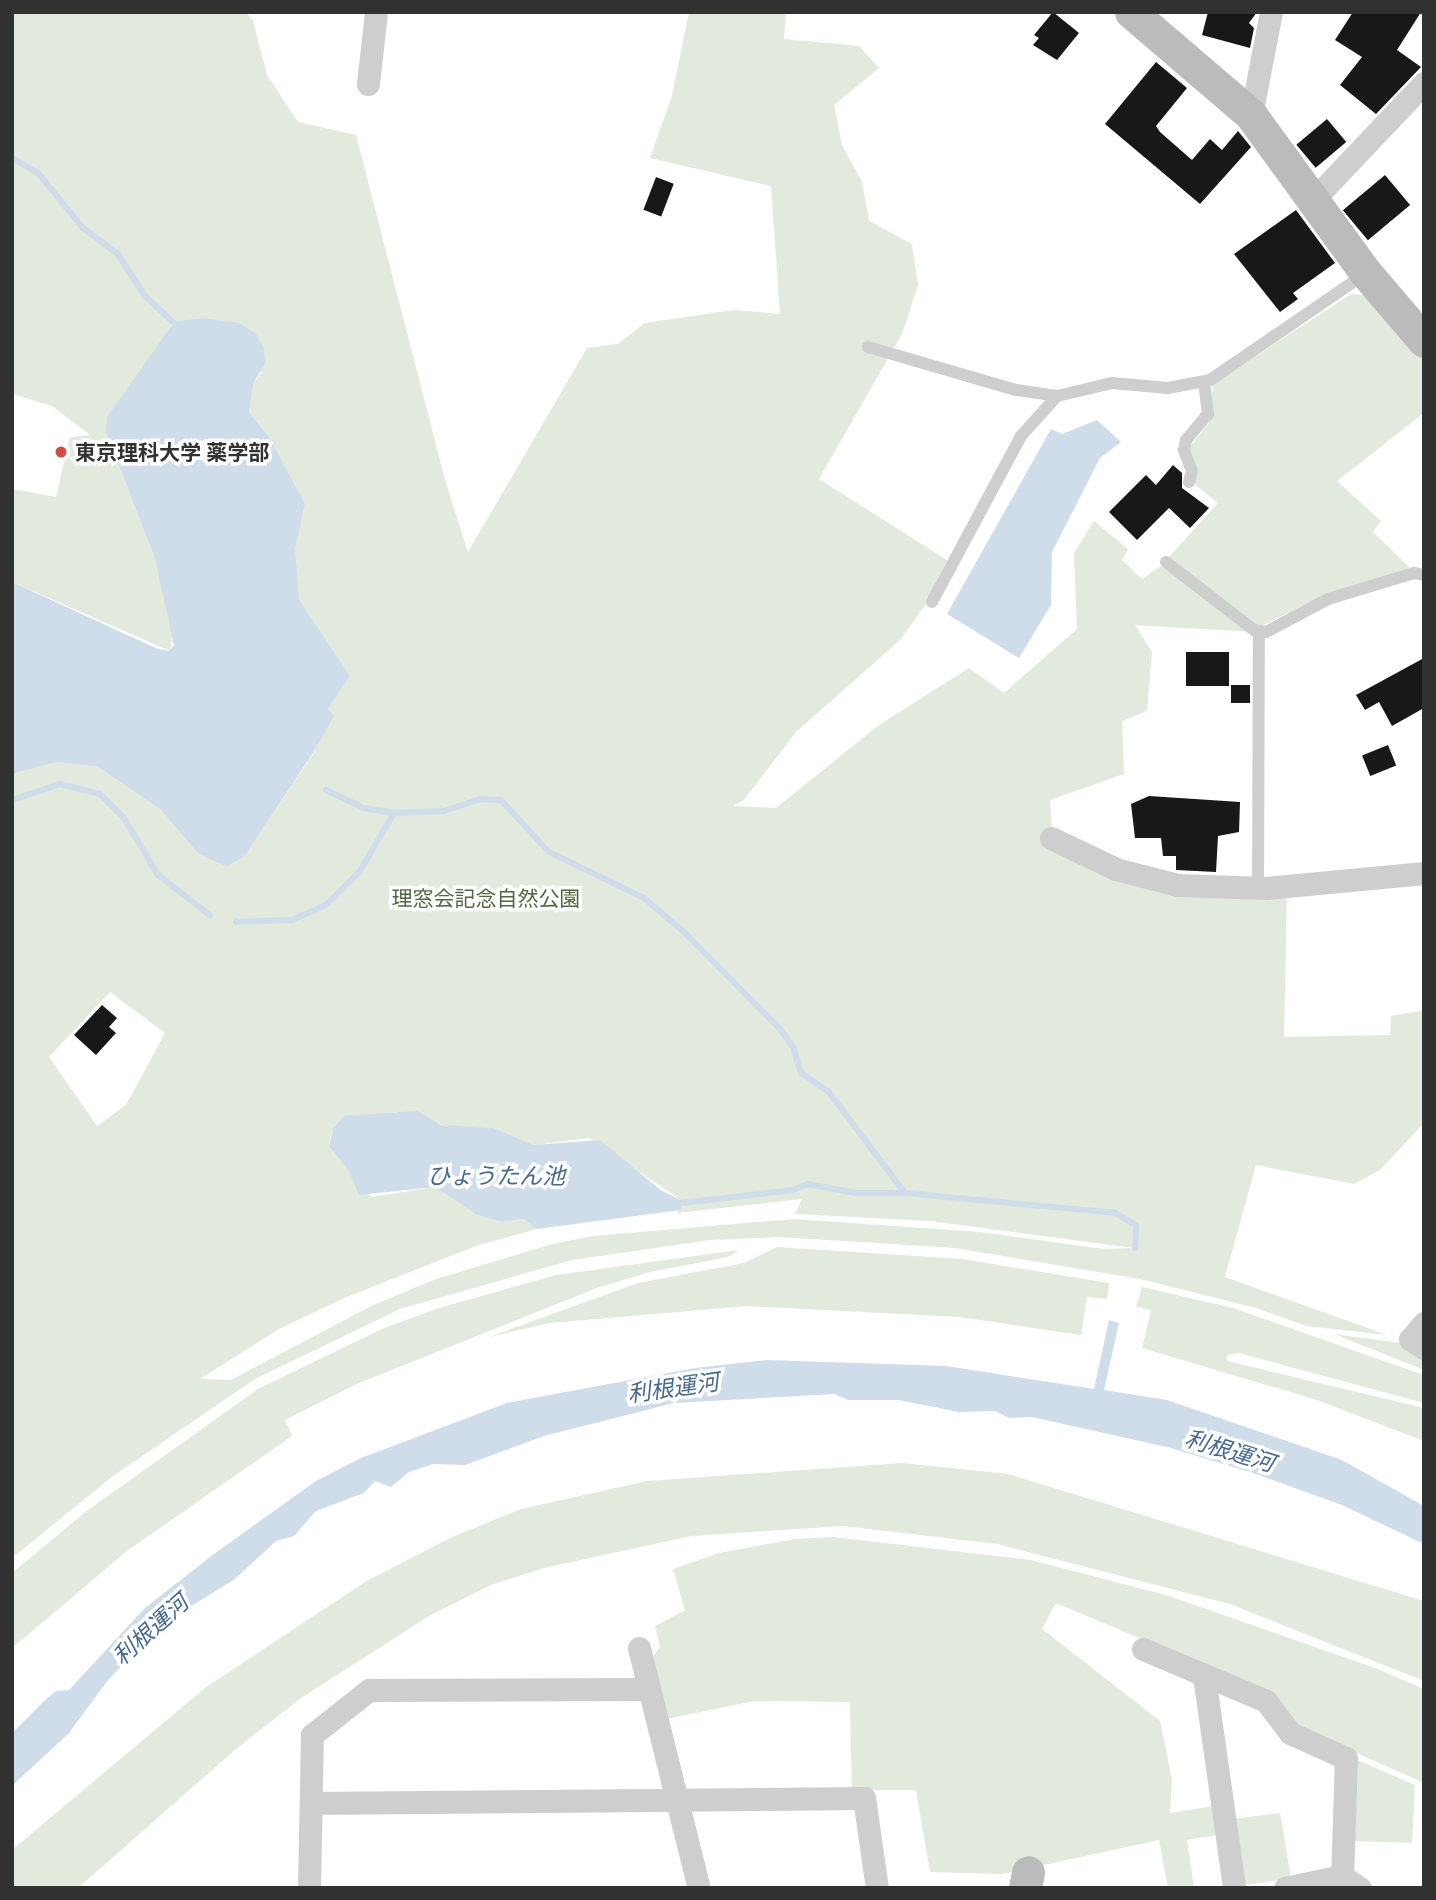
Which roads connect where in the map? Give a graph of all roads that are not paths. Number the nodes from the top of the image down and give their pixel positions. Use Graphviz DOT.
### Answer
graph roads {
  1 [pos="376,12"];
  2 [pos="1131,12"];
  3 [pos="1271,12"];
  4 [pos="1424,83"];
  5 [pos="368,84"];
  6 [pos="1251,115"];
  7 [pos="1312,201"];
  8 [pos="1366,273"];
  9 [pos="1424,341"];
  10 [pos="869,347"];
  11 [pos="1204,382"];
  12 [pos="1057,396"];
  13 [pos="1189,482"];
  14 [pos="1166,562"];
  15 [pos="1424,575"];
  16 [pos="932,602"];
  17 [pos="1259,631"];
  18 [pos="1051,838"];
  19 [pos="1424,873"];
  20 [pos="1258,888"];
  21 [pos="1424,1323"];
  22 [pos="1424,1348"];
  23 [pos="639,1648"];
  24 [pos="1143,1649"];
  25 [pos="1204,1676"];
  26 [pos="647,1689"];
  27 [pos="676,1799"];
  28 [pos="311,1803"];
  29 [pos="1351,1882"];
  30 [pos="309,1888"];
  31 [pos="699,1888"];
  32 [pos="877,1888"];
  33 [pos="1234,1888"];
  34 [pos="1286,1888"];
  1 -- 5 [label="street"];
  2 -- 6 [label="street"];
  3 -- 6 [label="street"];
  4 -- 7 [label="street"];
  6 -- 7 [label="street"];
  7 -- 8 [label="street"];
  8 -- 9 [label="street"];
  8 -- 11 [label="lane"];
  10 -- 12 [label="lane"];
  11 -- 12 [label="lane"];
  11 -- 13 [label="lane"];
  12 -- 16 [label="lane"];
  14 -- 17 [label="lane"];
  15 -- 17 [label="lane"];
  17 -- 20 [label="lane"];
  18 -- 20 [label="street"];
  19 -- 20 [label="street"];
  21 -- 22 [label="street"];
  23 -- 26 [label="street"];
  24 -- 25 [label="street"];
  25 -- 29 [label="street"];
  25 -- 33 [label="street"];
  26 -- 27 [label="street"];
  26 -- 28 [label="street"];
  27 -- 28 [label="street"];
  27 -- 31 [label="street"];
  27 -- 32 [label="street"];
  28 -- 30 [label="street"];
  29 -- 34 [label="street"];
}
